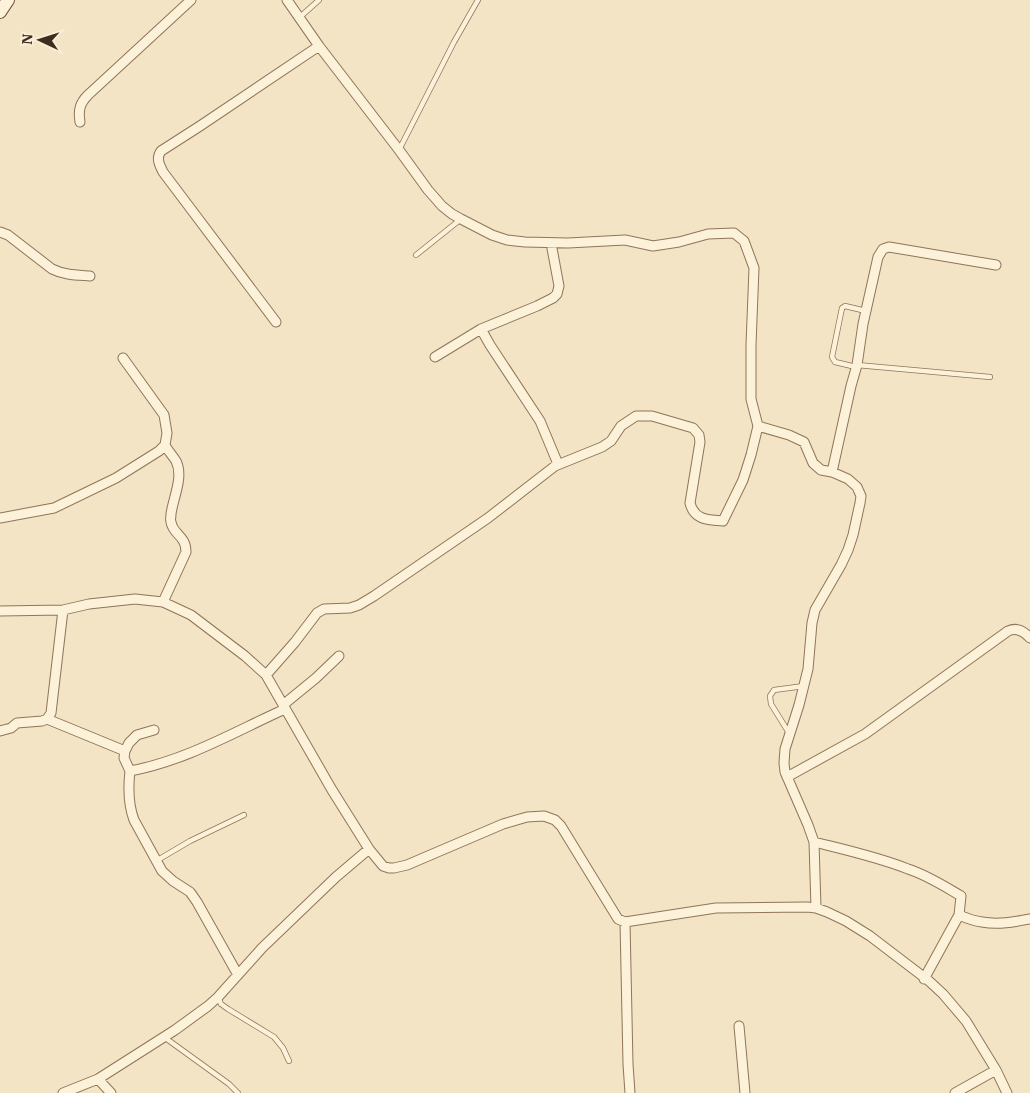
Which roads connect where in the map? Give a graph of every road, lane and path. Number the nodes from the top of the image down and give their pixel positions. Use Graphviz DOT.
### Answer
graph roads {
  1 [pos="8,0"];
  2 [pos="192,0"];
  3 [pos="287,0"];
  4 [pos="319,0"];
  5 [pos="478,0"];
  6 [pos="0,12"];
  7 [pos="300,17"];
  8 [pos="319,46"];
  9 [pos="80,122"];
  10 [pos="399,150"];
  11 [pos="461,219"];
  12 [pos="0,232"];
  13 [pos="552,243"];
  14 [pos="416,255"];
  15 [pos="996,265"];
  16 [pos="90,276"];
  17 [pos="866,311"];
  18 [pos="276,322"];
  19 [pos="481,329"];
  20 [pos="436,357"];
  21 [pos="123,358"];
  22 [pos="856,366"];
  23 [pos="990,377"];
  24 [pos="758,426"];
  25 [pos="165,445"];
  26 [pos="558,464"];
  27 [pos="832,472"];
  28 [pos="0,518"];
  29 [pos="163,602"];
  30 [pos="63,610"];
  31 [pos="0,611"];
  32 [pos="1030,638"];
  33 [pos="339,656"];
  34 [pos="266,676"];
  35 [pos="804,686"];
  36 [pos="284,707"];
  37 [pos="47,719"];
  38 [pos="154,730"];
  39 [pos="0,731"];
  40 [pos="790,734"];
  41 [pos="125,751"];
  42 [pos="130,771"];
  43 [pos="787,777"];
  44 [pos="244,815"];
  45 [pos="814,842"];
  46 [pos="369,850"];
  47 [pos="156,862"];
  48 [pos="816,908"];
  49 [pos="958,915"];
  50 [pos="1030,919"];
  51 [pos="625,922"];
  52 [pos="238,975"];
  53 [pos="924,979"];
  54 [pos="218,997"];
  55 [pos="739,1026"];
  56 [pos="164,1037"];
  57 [pos="289,1061"];
  58 [pos="996,1070"];
  59 [pos="98,1079"];
  60 [pos="63,1093"];
  61 [pos="111,1093"];
  62 [pos="238,1093"];
  63 [pos="630,1093"];
  64 [pos="745,1093"];
  65 [pos="955,1093"];
  66 [pos="1007,1093"];
  1 -- 6 [label="main road"];
  2 -- 9 [label="street"];
  3 -- 7 [label="street"];
  4 -- 7 [label="lane"];
  5 -- 10 [label="lane"];
  7 -- 8 [label="street"];
  8 -- 10 [label="street"];
  8 -- 18 [label="street"];
  10 -- 11 [label="street"];
  11 -- 13 [label="street"];
  11 -- 14 [label="lane"];
  12 -- 16 [label="street"];
  13 -- 19 [label="street"];
  13 -- 24 [label="street"];
  15 -- 17 [label="street"];
  17 -- 22 [label="street"];
  17 -- 22 [label="lane"];
  19 -- 20 [label="street"];
  19 -- 26 [label="street"];
  21 -- 25 [label="street"];
  22 -- 23 [label="lane"];
  22 -- 27 [label="street"];
  24 -- 26 [label="street"];
  24 -- 27 [label="street"];
  25 -- 28 [label="street"];
  25 -- 29 [label="street"];
  26 -- 34 [label="street"];
  27 -- 35 [label="street"];
  29 -- 30 [label="street"];
  29 -- 34 [label="street"];
  30 -- 31 [label="street"];
  30 -- 37 [label="street"];
  32 -- 43 [label="street"];
  33 -- 36 [label="street"];
  34 -- 36 [label="street"];
  35 -- 40 [label="street"];
  35 -- 40 [label="lane"];
  36 -- 42 [label="street"];
  36 -- 46 [label="street"];
  37 -- 39 [label="street"];
  37 -- 41 [label="street"];
  38 -- 41 [label="street"];
  40 -- 43 [label="street"];
  41 -- 42 [label="street"];
  42 -- 47 [label="street"];
  43 -- 45 [label="street"];
  44 -- 47 [label="lane"];
  45 -- 48 [label="street"];
  45 -- 49 [label="street"];
  46 -- 51 [label="street"];
  46 -- 52 [label="street"];
  47 -- 52 [label="street"];
  48 -- 51 [label="street"];
  48 -- 53 [label="street"];
  49 -- 50 [label="street"];
  49 -- 53 [label="street"];
  51 -- 63 [label="street"];
  52 -- 54 [label="street"];
  53 -- 58 [label="street"];
  54 -- 56 [label="street"];
  54 -- 57 [label="lane"];
  55 -- 64 [label="street"];
  56 -- 59 [label="street"];
  56 -- 62 [label="lane"];
  58 -- 65 [label="street"];
  58 -- 66 [label="street"];
  59 -- 60 [label="street"];
  59 -- 61 [label="street"];
}
